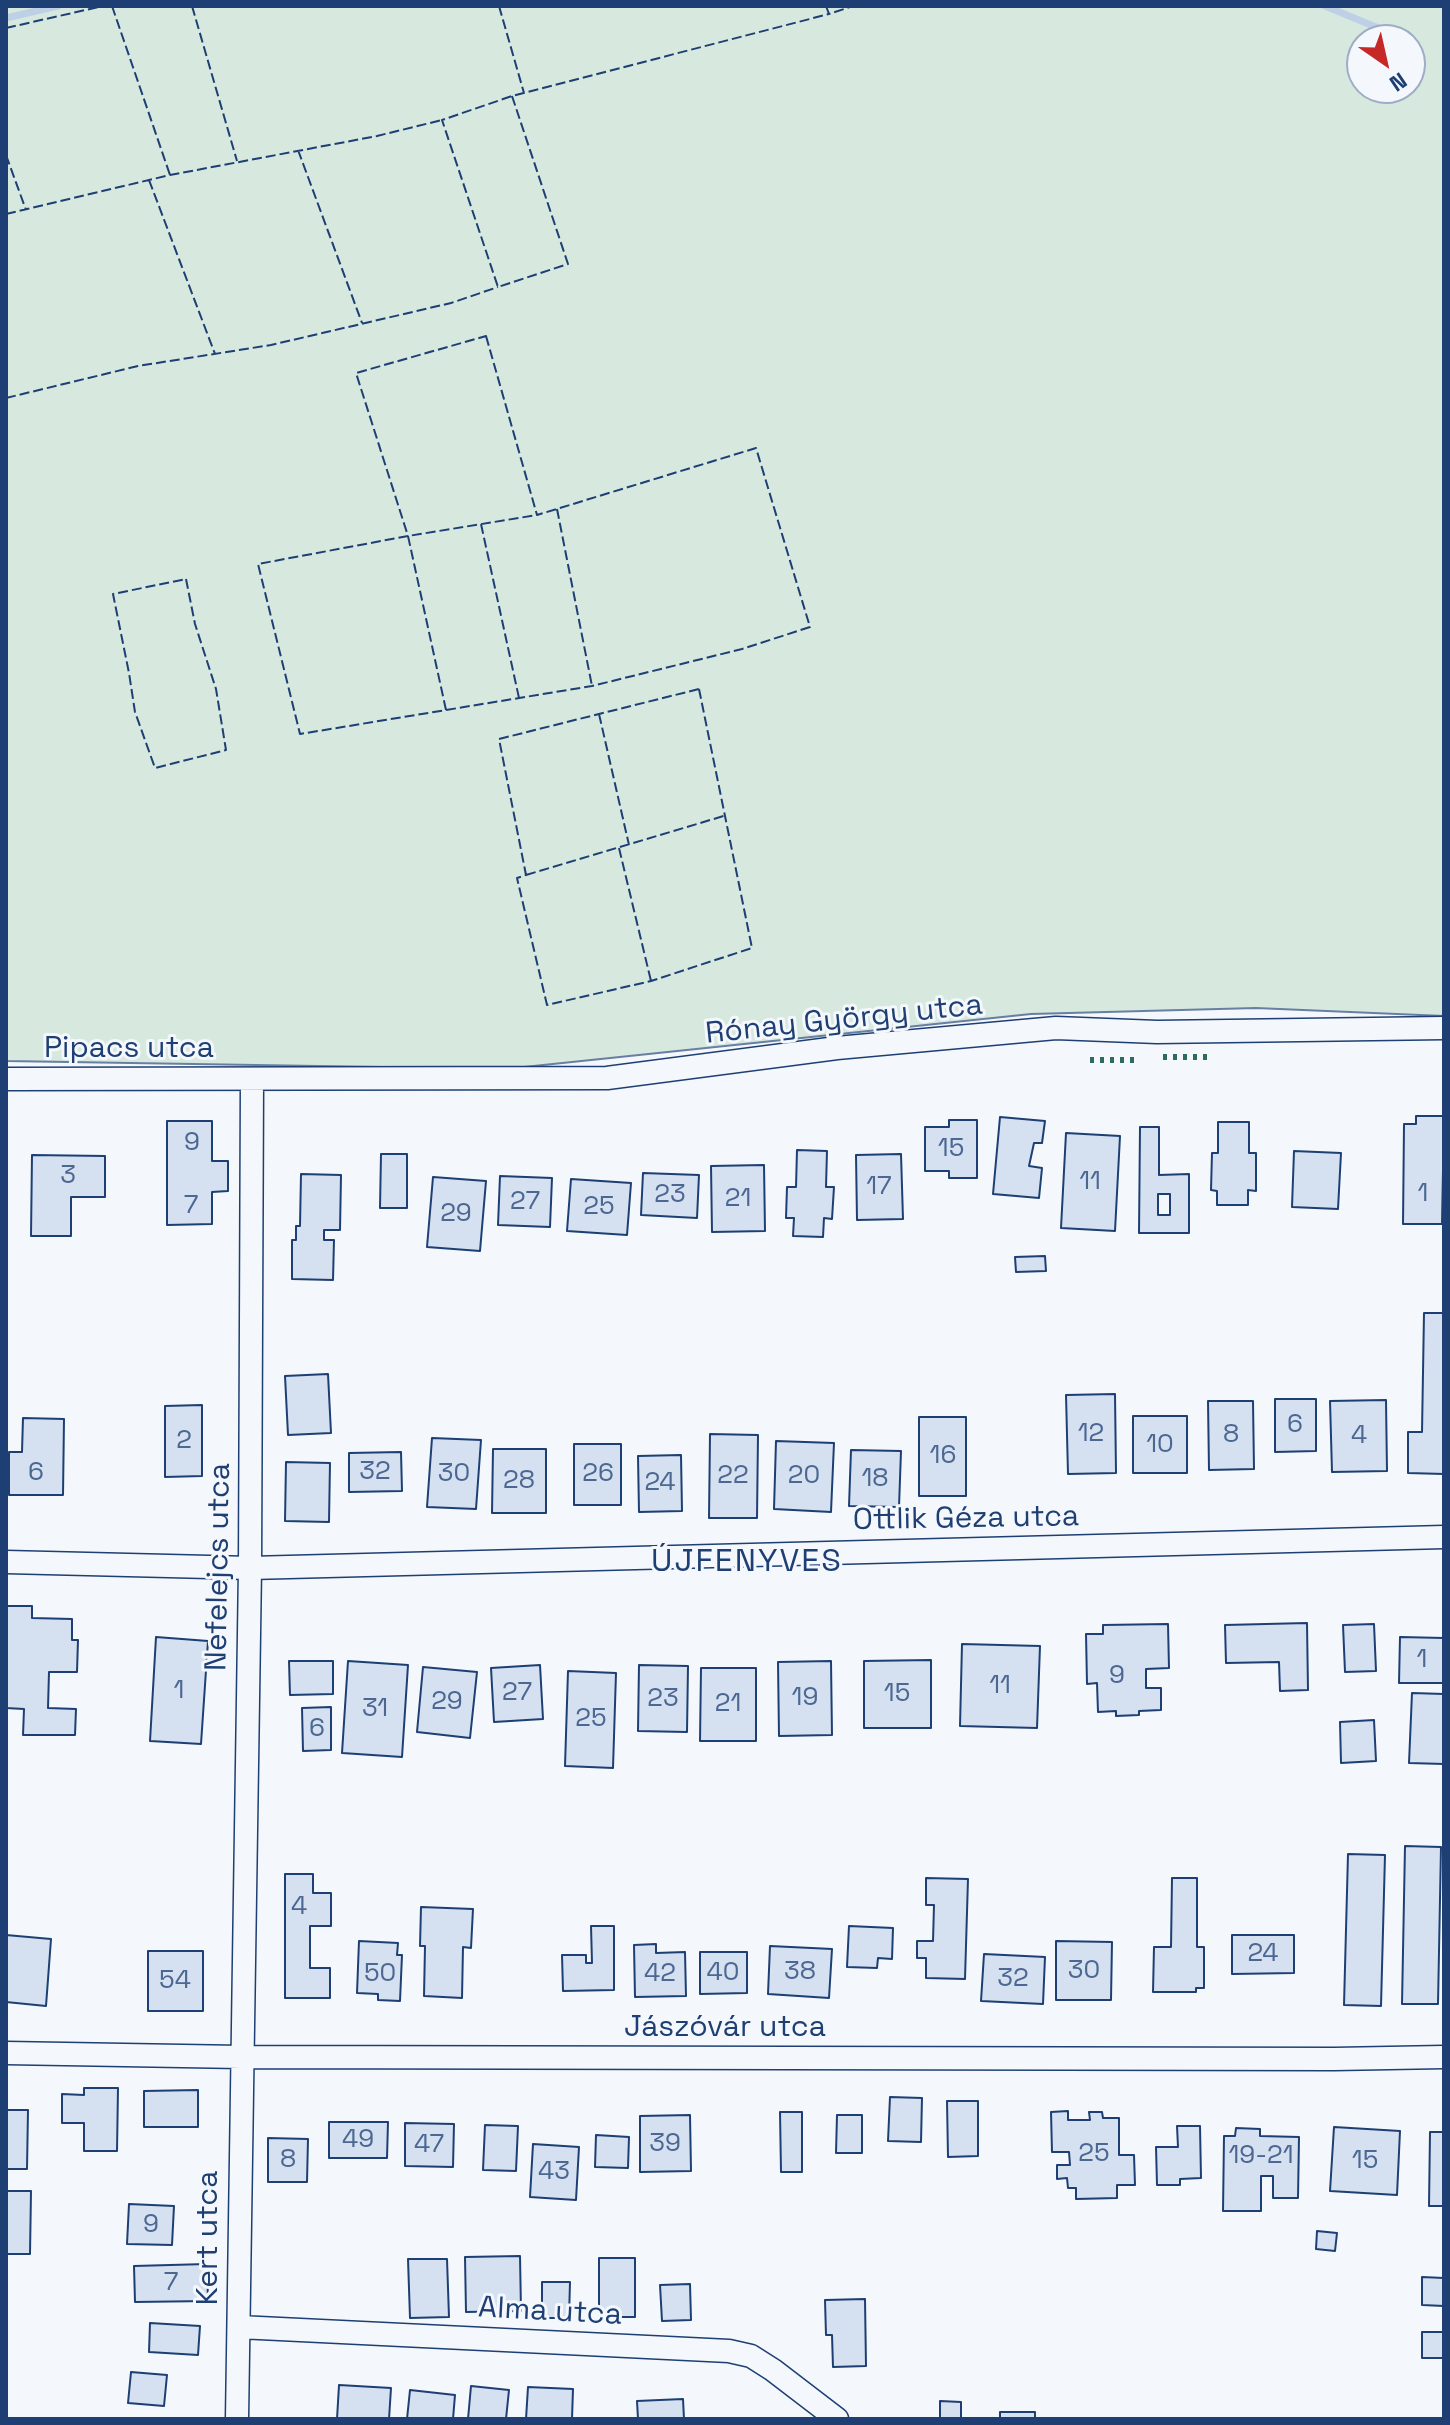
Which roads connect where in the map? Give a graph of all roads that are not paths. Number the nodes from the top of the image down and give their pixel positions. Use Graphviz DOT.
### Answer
graph roads {
  1 [pos="1444,1028"];
  2 [pos="6,1079"];
  3 [pos="252,1079"];
  4 [pos="1444,1537"];
  5 [pos="6,1562"];
  6 [pos="250,1568"];
  7 [pos="6,2053"];
  8 [pos="241,2057"];
  9 [pos="1444,2057"];
  10 [pos="239,2327"];
  11 [pos="237,2419"];
  12 [pos="837,2419"];
  1 -- 3 [label="street, Rónay György utca"];
  2 -- 3 [label="street, Pipacs utca"];
  3 -- 6 [label="street, Nefelejcs utca"];
  4 -- 6 [label="street, Ottlik Géza utca"];
  5 -- 6 [label="street, Ottlik Géza utca"];
  6 -- 8 [label="street, Nefelejcs utca"];
  7 -- 8 [label="street, Jászóvár utca"];
  8 -- 9 [label="street, Jászóvár utca"];
  8 -- 10 [label="street, Kert utca"];
  10 -- 11 [label="street, Kert utca"];
  10 -- 12 [label="street, Alma utca"];
}
